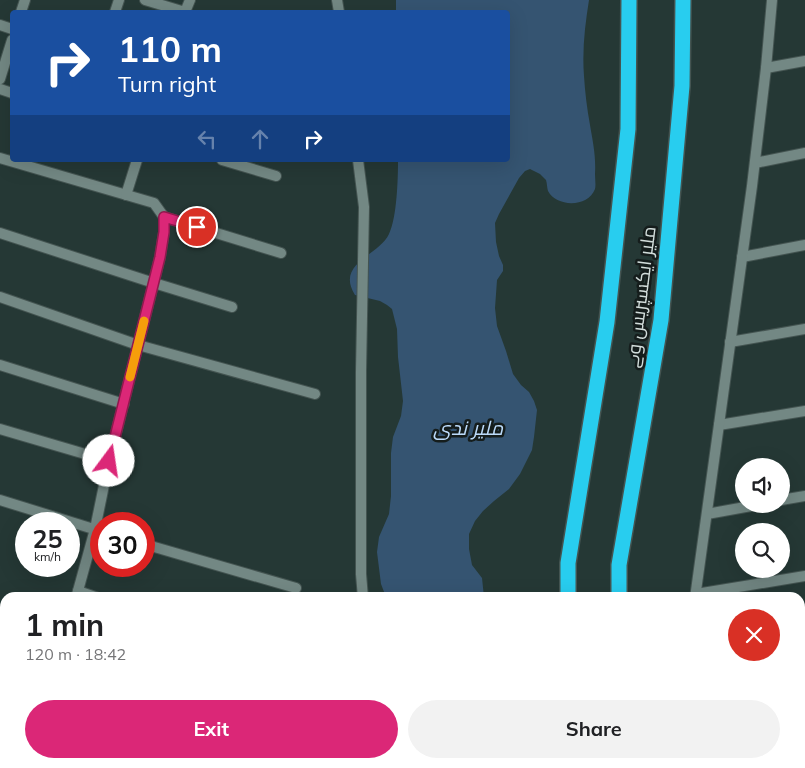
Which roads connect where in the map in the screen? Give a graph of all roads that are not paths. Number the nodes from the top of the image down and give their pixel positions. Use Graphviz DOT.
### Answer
graph roads {
  1 [pos="145,0"];
  2 [pos="629,0"];
  3 [pos="683,0"];
  4 [pos="772,0"];
  5 [pos="178,10"];
  6 [pos="10,46"];
  7 [pos="805,61"];
  8 [pos="766,68"];
  9 [pos="0,78"];
  10 [pos="805,153"];
  11 [pos="14,162"];
  12 [pos="136,162"];
  13 [pos="229,162"];
  14 [pos="358,162"];
  15 [pos="755,163"];
  16 [pos="276,176"];
  17 [pos="126,195"];
  18 [pos="164,217"];
  19 [pos="0,232"];
  20 [pos="805,245"];
  21 [pos="281,253"];
  22 [pos="742,256"];
  23 [pos="154,283"];
  24 [pos="0,297"];
  25 [pos="232,306"];
  26 [pos="805,329"];
  27 [pos="730,342"];
  28 [pos="138,345"];
  29 [pos="0,365"];
  30 [pos="315,394"];
  31 [pos="124,404"];
  32 [pos="805,411"];
  33 [pos="719,425"];
  34 [pos="0,430"];
  35 [pos="109,461"];
  36 [pos="805,496"];
  37 [pos="790,498"];
  38 [pos="0,500"];
  39 [pos="735,509"];
  40 [pos="101,512"];
  41 [pos="707,514"];
  42 [pos="90,528"];
  43 [pos="155,547"];
  44 [pos="90,554"];
  45 [pos="805,576"];
  46 [pos="296,588"];
  47 [pos="78,592"];
  48 [pos="362,592"];
  49 [pos="568,592"];
  50 [pos="619,592"];
  51 [pos="697,592"];
  52 [pos="718,592"];
  1 -- 5 [label="street"];
  2 -- 49 [label="highway, ملیر ایکسپریس وے"];
  3 -- 50 [label="highway, ملیر ایکسپریس وے"];
  4 -- 8 [label="street"];
  6 -- 9 [label="street"];
  7 -- 8 [label="street"];
  8 -- 15 [label="street"];
  10 -- 15 [label="street"];
  11 -- 17 [label="street"];
  12 -- 17 [label="street"];
  13 -- 16 [label="street"];
  14 -- 48 [label="street"];
  15 -- 22 [label="street"];
  17 -- 18 [label="street"];
  18 -- 21 [label="street"];
  18 -- 23 [label="street"];
  19 -- 23 [label="street"];
  20 -- 22 [label="street"];
  22 -- 27 [label="street"];
  23 -- 25 [label="street"];
  23 -- 28 [label="street"];
  24 -- 28 [label="street"];
  26 -- 27 [label="street"];
  27 -- 33 [label="street"];
  28 -- 30 [label="street"];
  28 -- 31 [label="street"];
  29 -- 31 [label="street"];
  31 -- 35 [label="street"];
  32 -- 33 [label="street"];
  33 -- 41 [label="street"];
  34 -- 35 [label="street"];
  35 -- 40 [label="street"];
  36 -- 37 [label="street"];
  38 -- 42 [label="street"];
  39 -- 41 [label="street"];
  41 -- 51 [label="street"];
  43 -- 46 [label="street"];
  44 -- 47 [label="street"];
  45 -- 52 [label="street"];
}
